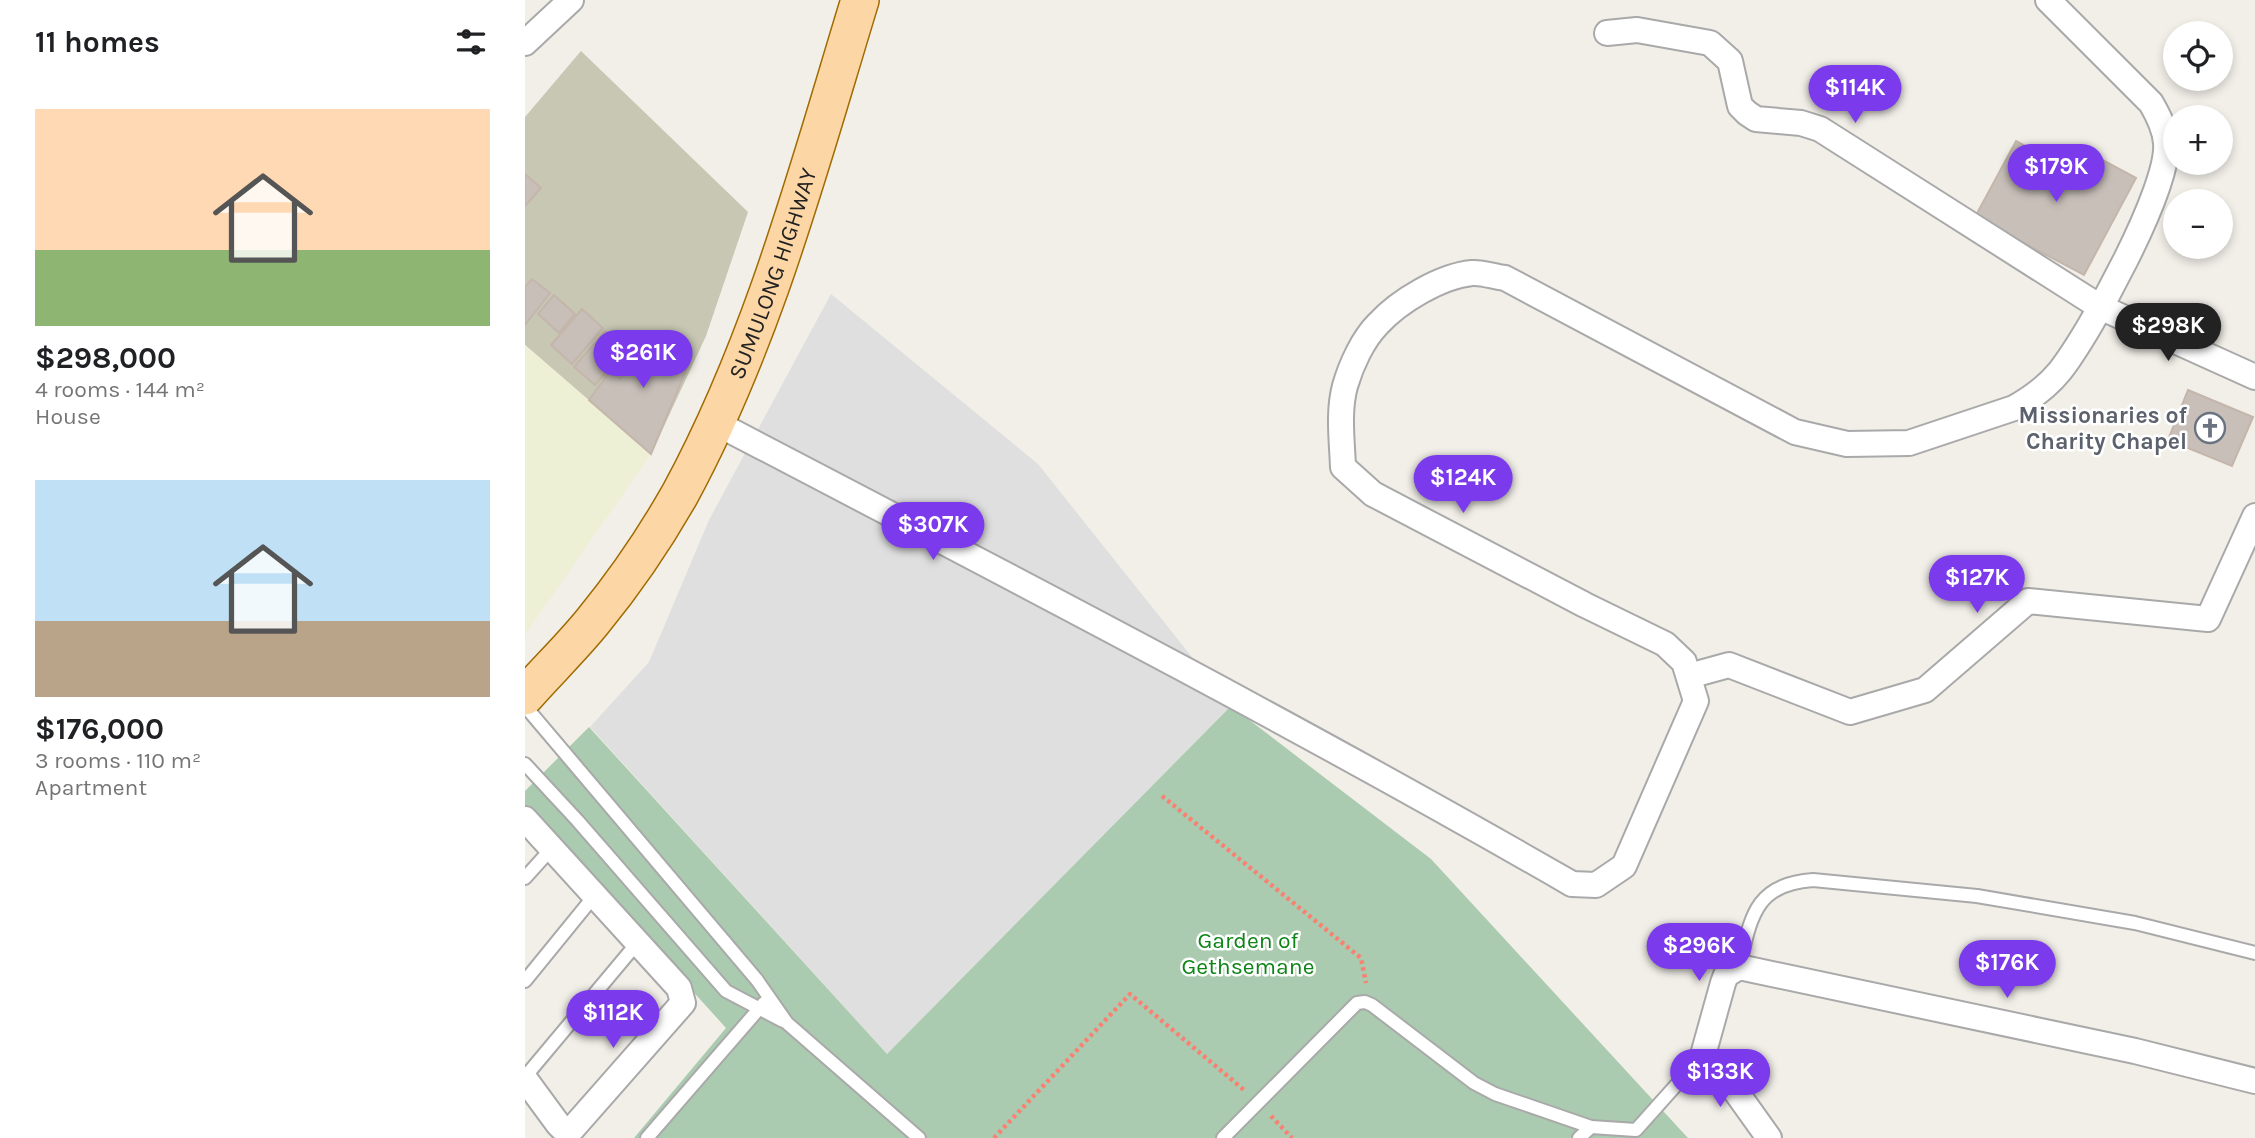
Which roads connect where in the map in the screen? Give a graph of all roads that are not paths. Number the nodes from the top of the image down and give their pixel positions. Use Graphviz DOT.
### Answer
graph roads {
  1 [pos="571,0"];
  2 [pos="859,0"];
  3 [pos="2048,0"];
  4 [pos="1607,33"];
  5 [pos="525,43"];
  6 [pos="2100,307"];
  7 [pos="2255,377"];
  8 [pos="716,422"];
  9 [pos="2255,516"];
  10 [pos="1689,677"];
  11 [pos="525,696"];
  12 [pos="525,706"];
  13 [pos="525,764"];
  14 [pos="525,819"];
  15 [pos="552,848"];
  16 [pos="525,878"];
  17 [pos="594,895"];
  18 [pos="638,942"];
  19 [pos="2255,953"];
  20 [pos="1739,967"];
  21 [pos="525,981"];
  22 [pos="769,998"];
  23 [pos="759,1009"];
  24 [pos="787,1023"];
  25 [pos="1703,1055"];
  26 [pos="525,1078"];
  27 [pos="2255,1082"];
  28 [pos="1591,1126"];
  29 [pos="1639,1134"];
  30 [pos="647,1138"];
  31 [pos="919,1138"];
  32 [pos="1223,1138"];
  33 [pos="1579,1138"];
  34 [pos="1769,1138"];
  1 -- 5 [label="street"];
  2 -- 8 [label="main road, SUMULONG HIGHWAY"];
  3 -- 6 [label="street"];
  4 -- 6 [label="street"];
  6 -- 7 [label="street"];
  6 -- 10 [label="street"];
  8 -- 10 [label="street"];
  8 -- 11 [label="main road, SUMULONG HIGHWAY"];
  9 -- 10 [label="street"];
  12 -- 22 [label="lane"];
  13 -- 23 [label="lane"];
  14 -- 15 [label="street"];
  15 -- 16 [label="lane"];
  15 -- 17 [label="street"];
  17 -- 18 [label="street"];
  17 -- 21 [label="lane"];
  18 -- 26 [label="lane"];
  18 -- 26 [label="street"];
  19 -- 20 [label="lane"];
  20 -- 25 [label="street"];
  20 -- 27 [label="street"];
  22 -- 23 [label="lane"];
  22 -- 24 [label="lane"];
  23 -- 24 [label="lane"];
  23 -- 30 [label="lane"];
  24 -- 31 [label="lane"];
  25 -- 29 [label="lane"];
  25 -- 34 [label="street"];
  28 -- 29 [label="lane"];
  28 -- 32 [label="lane"];
  28 -- 33 [label="lane"];
}
